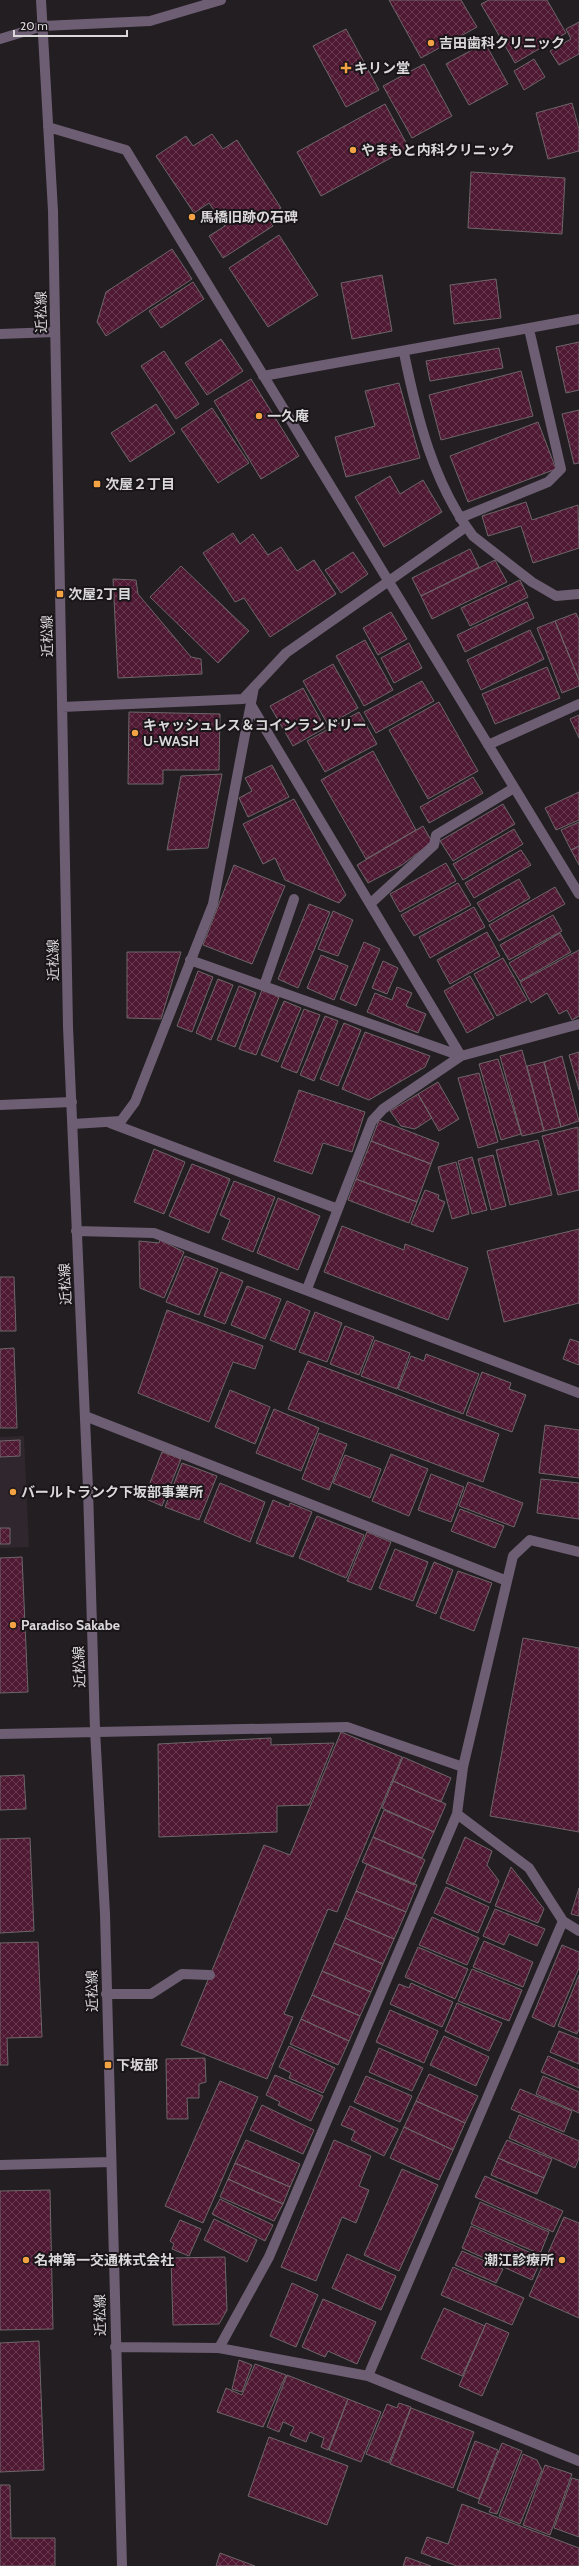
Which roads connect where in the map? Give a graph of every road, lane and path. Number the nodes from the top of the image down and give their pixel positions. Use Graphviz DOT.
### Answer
graph roads {
  1 [pos="41,0"];
  2 [pos="221,0"];
  3 [pos="43,26"];
  4 [pos="0,39"];
  5 [pos="48,127"];
  6 [pos="579,319"];
  7 [pos="528,329"];
  8 [pos="55,332"];
  9 [pos="0,334"];
  10 [pos="404,353"];
  11 [pos="263,376"];
  12 [pos="460,518"];
  13 [pos="466,527"];
  14 [pos="388,582"];
  15 [pos="579,594"];
  16 [pos="254,687"];
  17 [pos="579,704"];
  18 [pos="251,705"];
  19 [pos="62,706"];
  20 [pos="488,745"];
  21 [pos="514,788"];
  22 [pos="576,882"];
  23 [pos="579,894"];
  24 [pos="294,899"];
  25 [pos="370,904"];
  26 [pos="190,960"];
  27 [pos="264,986"];
  28 [pos="579,1024"];
  29 [pos="461,1056"];
  30 [pos="72,1102"];
  31 [pos="0,1105"];
  32 [pos="108,1122"];
  33 [pos="73,1124"];
  34 [pos="338,1209"];
  35 [pos="76,1231"];
  36 [pos="307,1290"];
  37 [pos="579,1393"];
  38 [pos="85,1416"];
  39 [pos="579,1552"];
  40 [pos="507,1581"];
  41 [pos="95,1730"];
  42 [pos="0,1734"];
  43 [pos="463,1767"];
  44 [pos="457,1814"];
  45 [pos="563,1922"];
  46 [pos="579,1930"];
  47 [pos="210,1975"];
  48 [pos="106,1994"];
  49 [pos="110,2162"];
  50 [pos="0,2165"];
  51 [pos="115,2347"];
  52 [pos="219,2348"];
  53 [pos="368,2376"];
  54 [pos="579,2461"];
  55 [pos="122,2566"];
  1 -- 3 [label="street, 近松線"];
  2 -- 3 [label="street"];
  3 -- 4 [label="street"];
  3 -- 5 [label="street, 近松線"];
  5 -- 8 [label="street, 近松線"];
  5 -- 11 [label="street"];
  6 -- 7 [label="street"];
  7 -- 10 [label="street"];
  7 -- 12 [label="street"];
  8 -- 9 [label="street"];
  8 -- 19 [label="street, 近松線"];
  10 -- 11 [label="street"];
  10 -- 12 [label="street"];
  11 -- 14 [label="street"];
  12 -- 13 [label="street"];
  13 -- 14 [label="street"];
  13 -- 15 [label="street"];
  14 -- 16 [label="street"];
  14 -- 20 [label="street"];
  16 -- 18 [label="street"];
  16 -- 19 [label="street"];
  17 -- 20 [label="street"];
  18 -- 25 [label="street"];
  18 -- 26 [label="street"];
  19 -- 30 [label="street, 近松線"];
  20 -- 21 [label="street"];
  21 -- 22 [label="street"];
  21 -- 25 [label="street"];
  22 -- 23 [label="street"];
  24 -- 27 [label="street"];
  25 -- 29 [label="street"];
  26 -- 27 [label="street"];
  26 -- 32 [label="street"];
  27 -- 29 [label="street"];
  28 -- 29 [label="street"];
  29 -- 34 [label="street"];
  30 -- 31 [label="street"];
  30 -- 33 [label="street, 近松線"];
  32 -- 33 [label="street"];
  32 -- 34 [label="street"];
  33 -- 35 [label="street, 近松線"];
  34 -- 36 [label="street"];
  35 -- 36 [label="street"];
  35 -- 38 [label="street, 近松線"];
  36 -- 37 [label="street"];
  38 -- 40 [label="street"];
  38 -- 41 [label="street, 近松線"];
  39 -- 40 [label="street"];
  40 -- 43 [label="street"];
  41 -- 42 [label="street"];
  41 -- 43 [label="street"];
  41 -- 48 [label="street, 近松線"];
  43 -- 44 [label="street"];
  44 -- 45 [label="street"];
  44 -- 52 [label="street"];
  45 -- 46 [label="street"];
  45 -- 53 [label="street"];
  47 -- 48 [label="street"];
  48 -- 49 [label="street, 近松線"];
  49 -- 50 [label="street"];
  49 -- 51 [label="street, 近松線"];
  51 -- 52 [label="street"];
  51 -- 55 [label="street, 近松線"];
  52 -- 53 [label="street"];
  53 -- 54 [label="street"];
}
